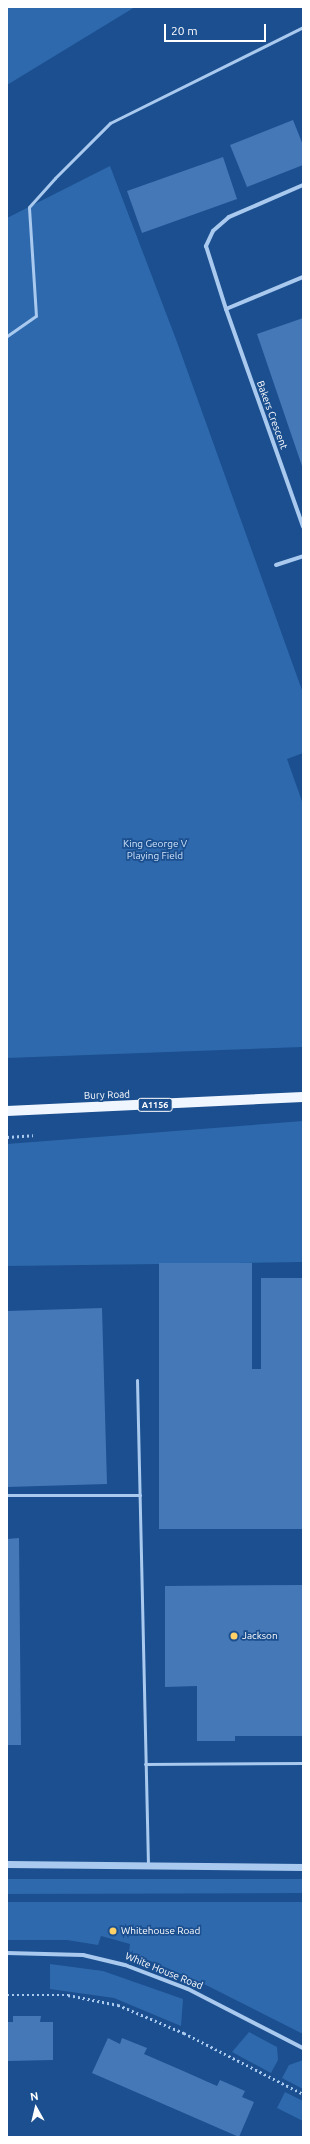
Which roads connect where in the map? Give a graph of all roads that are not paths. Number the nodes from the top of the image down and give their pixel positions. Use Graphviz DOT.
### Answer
graph roads {
  1 [pos="303,27"];
  2 [pos="303,185"];
  3 [pos="303,277"];
  4 [pos="226,309"];
  5 [pos="7,336"];
  6 [pos="303,527"];
  7 [pos="303,556"];
  8 [pos="276,565"];
  9 [pos="303,1097"];
  10 [pos="7,1111"];
  11 [pos="137,1380"];
  12 [pos="7,1495"];
  13 [pos="140,1495"];
  14 [pos="303,1763"];
  15 [pos="145,1764"];
  16 [pos="7,1864"];
  17 [pos="148,1866"];
  18 [pos="303,1867"];
  19 [pos="7,1953"];
  20 [pos="303,2048"];
  1 -- 5 [label="lane"];
  2 -- 4 [label="street, Bakers Crescent"];
  3 -- 4 [label="street"];
  4 -- 6 [label="street, Bakers Crescent"];
  7 -- 8 [label="street"];
  9 -- 10 [label="main road, Bury Road / A1156"];
  11 -- 13 [label="lane"];
  12 -- 13 [label="lane"];
  13 -- 15 [label="lane"];
  14 -- 15 [label="lane"];
  15 -- 17 [label="lane"];
  16 -- 17 [label="street"];
  17 -- 18 [label="street"];
  19 -- 20 [label="street, White House Road"];
}
